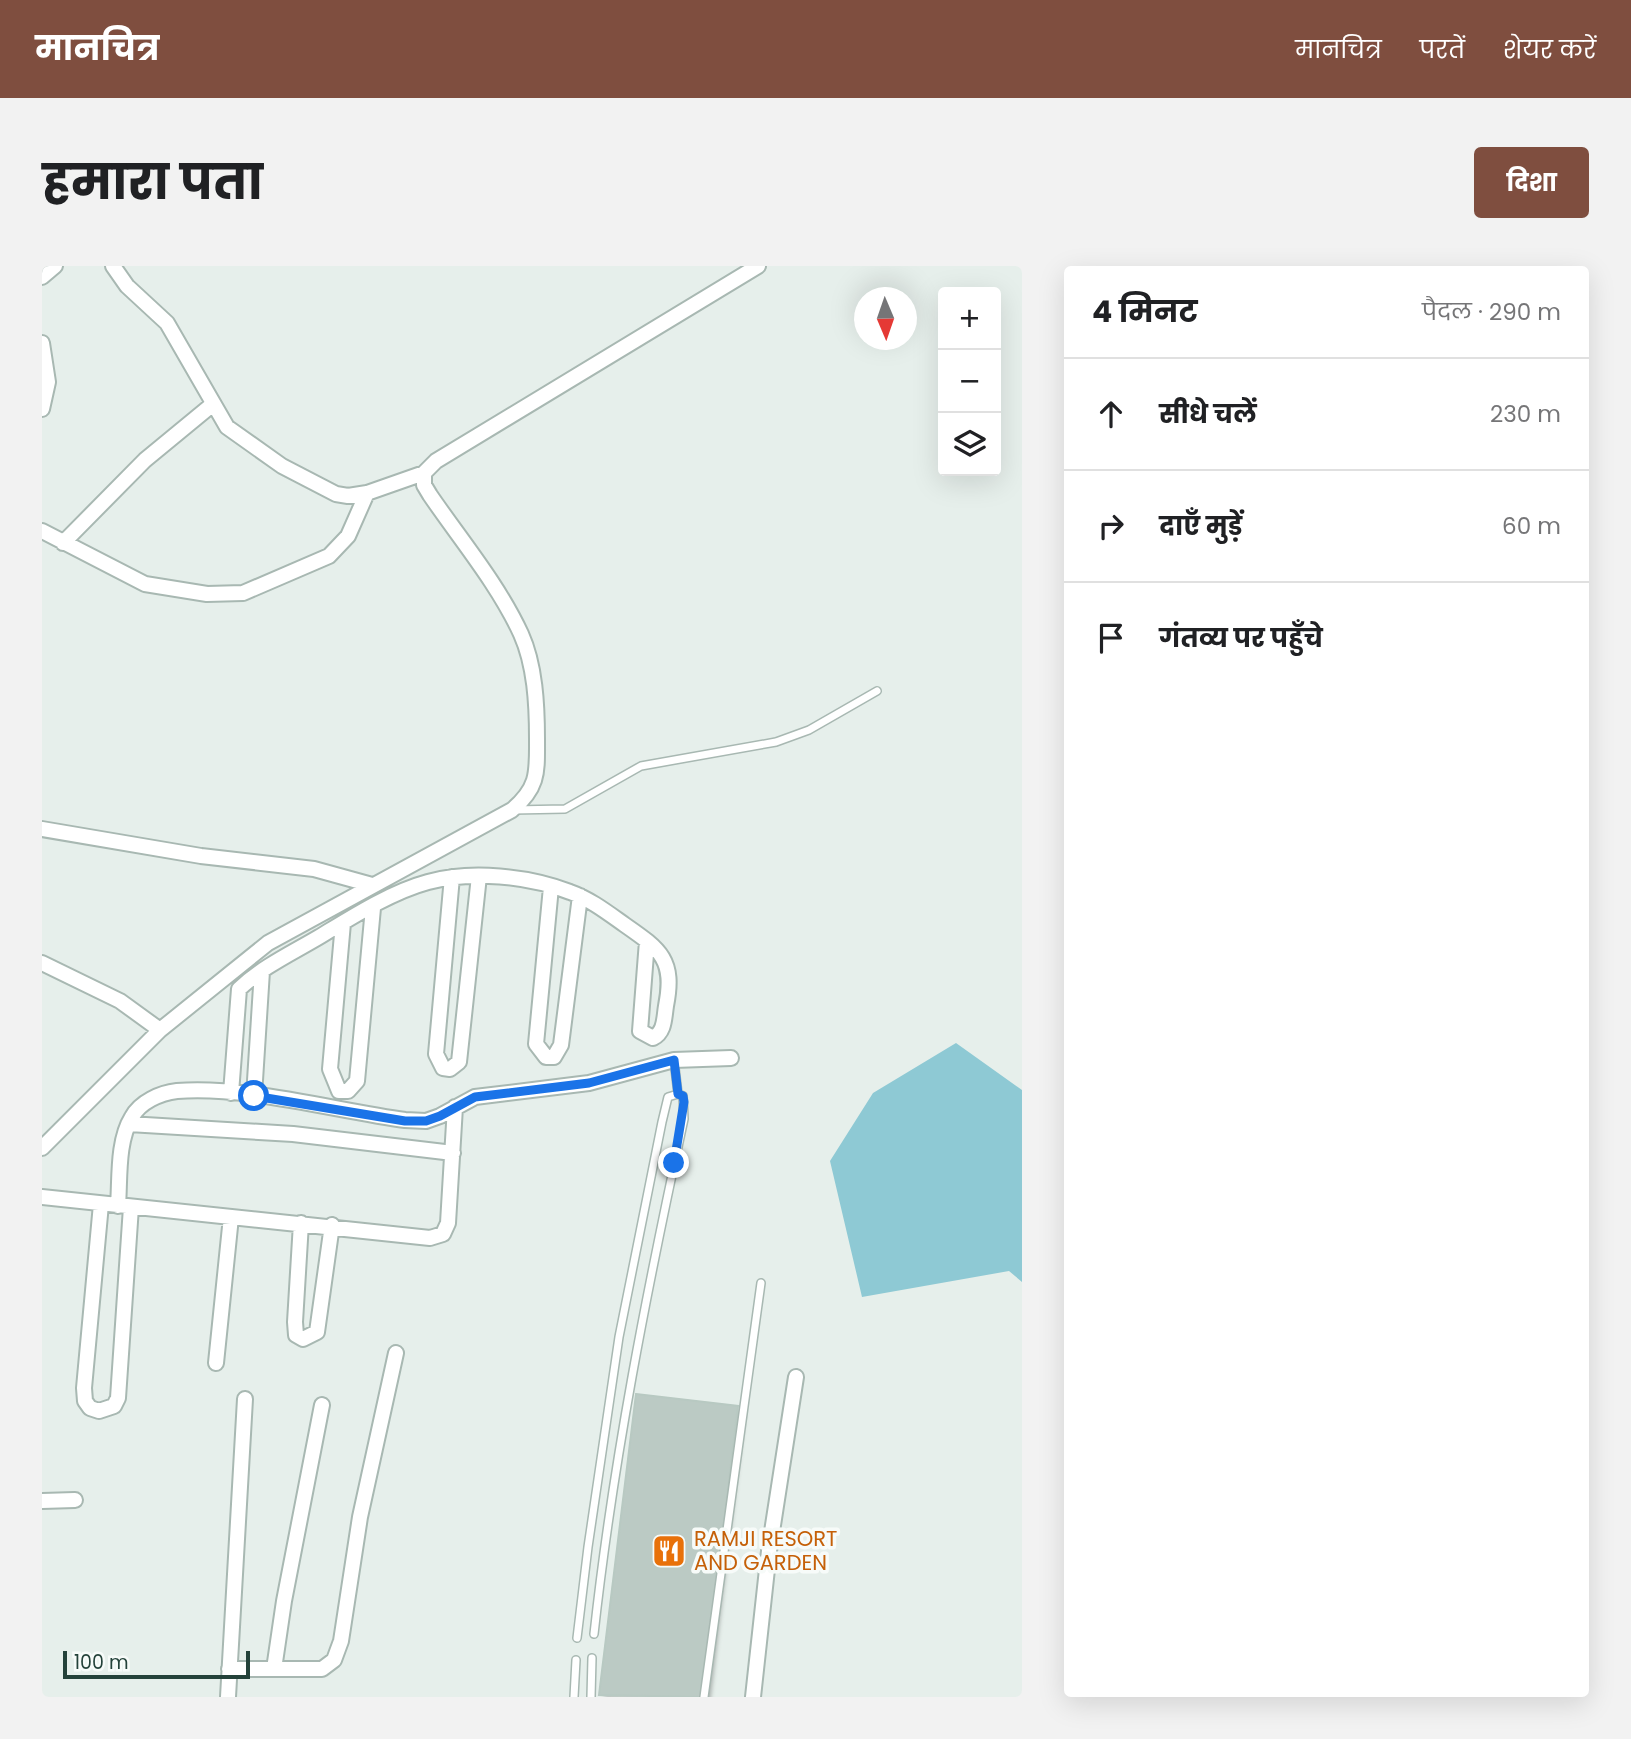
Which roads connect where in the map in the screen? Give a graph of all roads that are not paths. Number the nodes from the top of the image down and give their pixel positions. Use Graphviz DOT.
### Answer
graph roads {
  1 [pos="55,266"];
  2 [pos="113,266"];
  3 [pos="758,266"];
  4 [pos="42,278"];
  5 [pos="42,344"];
  6 [pos="213,404"];
  7 [pos="42,409"];
  8 [pos="424,473"];
  9 [pos="367,493"];
  10 [pos="42,531"];
  11 [pos="63,542"];
  12 [pos="877,691"];
  13 [pos="512,810"];
  14 [pos="42,829"];
  15 [pos="479,876"];
  16 [pos="453,877"];
  17 [pos="372,885"];
  18 [pos="551,887"];
  19 [pos="580,897"];
  20 [pos="373,908"];
  21 [pos="343,923"];
  22 [pos="647,942"];
  23 [pos="42,963"];
  24 [pos="262,971"];
  25 [pos="160,1030"];
  26 [pos="731,1058"];
  27 [pos="674,1060"];
  28 [pos="231,1093"];
  29 [pos="678,1094"];
  30 [pos="254,1096"];
  31 [pos="455,1107"];
  32 [pos="130,1124"];
  33 [pos="42,1148"];
  34 [pos="453,1153"];
  35 [pos="42,1197"];
  36 [pos="101,1205"];
  37 [pos="125,1207"];
  38 [pos="231,1217"];
  39 [pos="301,1223"];
  40 [pos="332,1225"];
  41 [pos="761,1283"];
  42 [pos="396,1353"];
  43 [pos="216,1363"];
  44 [pos="796,1377"];
  45 [pos="245,1399"];
  46 [pos="322,1405"];
  47 [pos="75,1500"];
  48 [pos="42,1501"];
  49 [pos="594,1634"];
  50 [pos="578,1638"];
  51 [pos="592,1658"];
  52 [pos="576,1660"];
  53 [pos="229,1669"];
  54 [pos="274,1669"];
  55 [pos="228,1697"];
  56 [pos="574,1697"];
  57 [pos="592,1697"];
  58 [pos="704,1697"];
  59 [pos="753,1697"];
  1 -- 4 [label="street"];
  2 -- 6 [label="street"];
  3 -- 8 [label="street"];
  5 -- 7 [label="street"];
  6 -- 9 [label="street"];
  6 -- 11 [label="street"];
  8 -- 9 [label="street"];
  8 -- 13 [label="street"];
  9 -- 11 [label="street"];
  10 -- 11 [label="street"];
  12 -- 13 [label="lane"];
  13 -- 17 [label="street"];
  14 -- 17 [label="street"];
  15 -- 16 [label="street"];
  15 -- 16 [label="street"];
  15 -- 18 [label="street"];
  16 -- 20 [label="street"];
  17 -- 25 [label="street"];
  18 -- 19 [label="street"];
  18 -- 19 [label="street"];
  19 -- 22 [label="street"];
  20 -- 21 [label="street"];
  20 -- 21 [label="street"];
  21 -- 24 [label="street"];
  22 -- 22 [label="street"];
  23 -- 25 [label="street"];
  24 -- 28 [label="street"];
  24 -- 30 [label="street"];
  25 -- 33 [label="street"];
  26 -- 27 [label="street"];
  27 -- 29 [label="lane"];
  27 -- 31 [label="street"];
  28 -- 30 [label="street"];
  28 -- 32 [label="street"];
  29 -- 49 [label="lane"];
  29 -- 50 [label="lane"];
  30 -- 31 [label="street"];
  31 -- 34 [label="street"];
  32 -- 34 [label="street"];
  32 -- 37 [label="street"];
  34 -- 40 [label="street"];
  35 -- 36 [label="street"];
  36 -- 37 [label="street"];
  36 -- 37 [label="street"];
  37 -- 38 [label="street"];
  38 -- 39 [label="street"];
  38 -- 43 [label="street"];
  39 -- 40 [label="street"];
  39 -- 40 [label="street"];
  41 -- 58 [label="lane"];
  42 -- 54 [label="street"];
  44 -- 59 [label="street"];
  45 -- 53 [label="street"];
  46 -- 54 [label="street"];
  47 -- 48 [label="street"];
  51 -- 57 [label="lane"];
  52 -- 56 [label="lane"];
  53 -- 54 [label="street"];
  53 -- 55 [label="street"];
}
